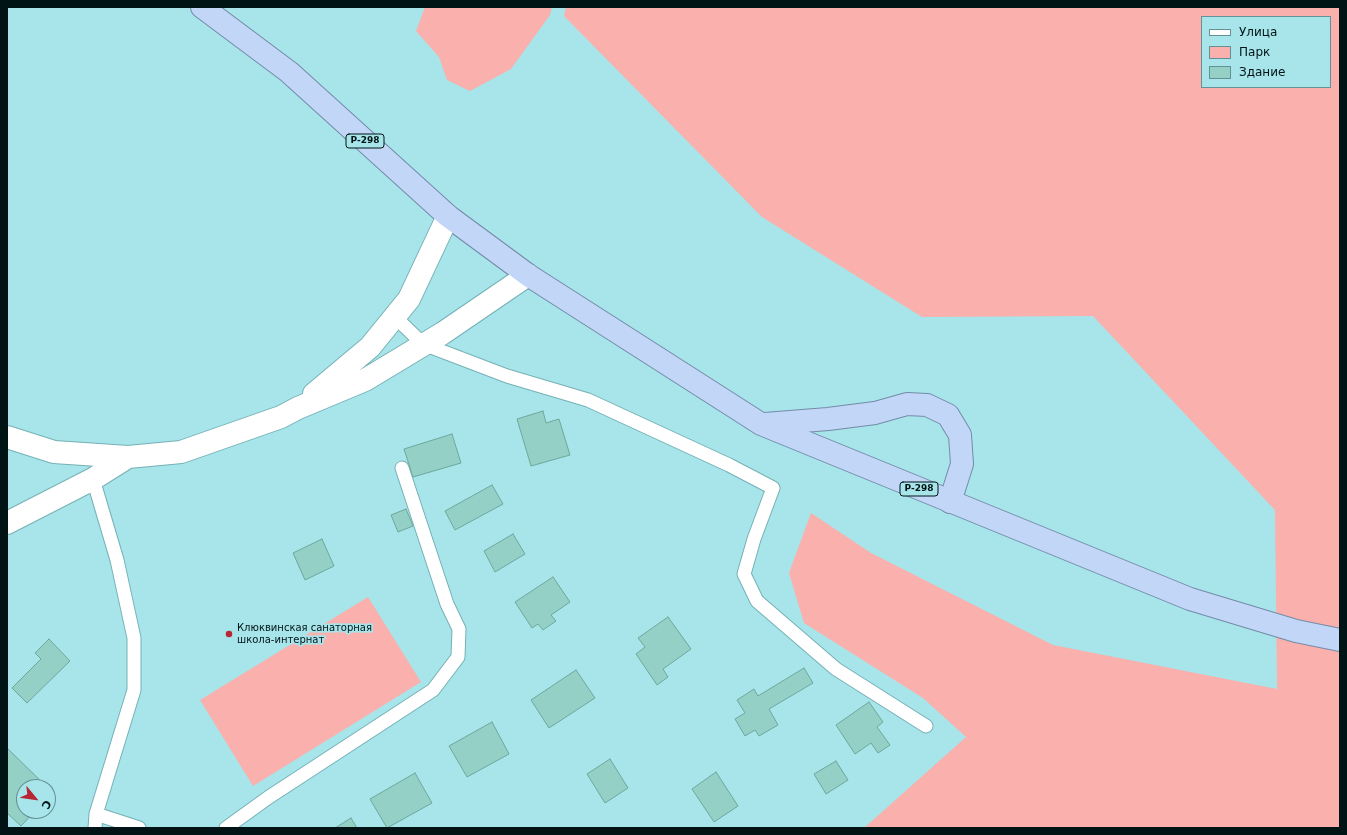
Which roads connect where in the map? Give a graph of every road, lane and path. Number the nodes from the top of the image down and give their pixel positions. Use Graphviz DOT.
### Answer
graph roads {
  1 [pos="202,7"];
  2 [pos="448,216"];
  3 [pos="528,274"];
  4 [pos="394,317"];
  5 [pos="423,344"];
  6 [pos="298,408"];
  7 [pos="761,424"];
  8 [pos="7,437"];
  9 [pos="128,457"];
  10 [pos="402,468"];
  11 [pos="93,480"];
  12 [pos="950,502"];
  13 [pos="7,523"];
  14 [pos="1340,640"];
  15 [pos="926,726"];
  16 [pos="96,814"];
  17 [pos="95,828"];
  18 [pos="139,828"];
  19 [pos="226,828"];
  1 -- 2 [label="highway, Р-298"];
  2 -- 3 [label="highway, Р-298"];
  2 -- 4 [label="street"];
  3 -- 5 [label="street"];
  3 -- 7 [label="highway, Р-298"];
  4 -- 5 [label="lane"];
  4 -- 6 [label="street"];
  5 -- 6 [label="street"];
  5 -- 15 [label="lane"];
  6 -- 9 [label="street"];
  7 -- 12 [label="highway, Р-298"];
  7 -- 12 [label="highway"];
  8 -- 9 [label="street"];
  9 -- 11 [label="street"];
  10 -- 19 [label="lane"];
  11 -- 13 [label="street"];
  11 -- 16 [label="lane"];
  12 -- 14 [label="highway, Р-298"];
  16 -- 17 [label="lane"];
  16 -- 18 [label="lane"];
}
